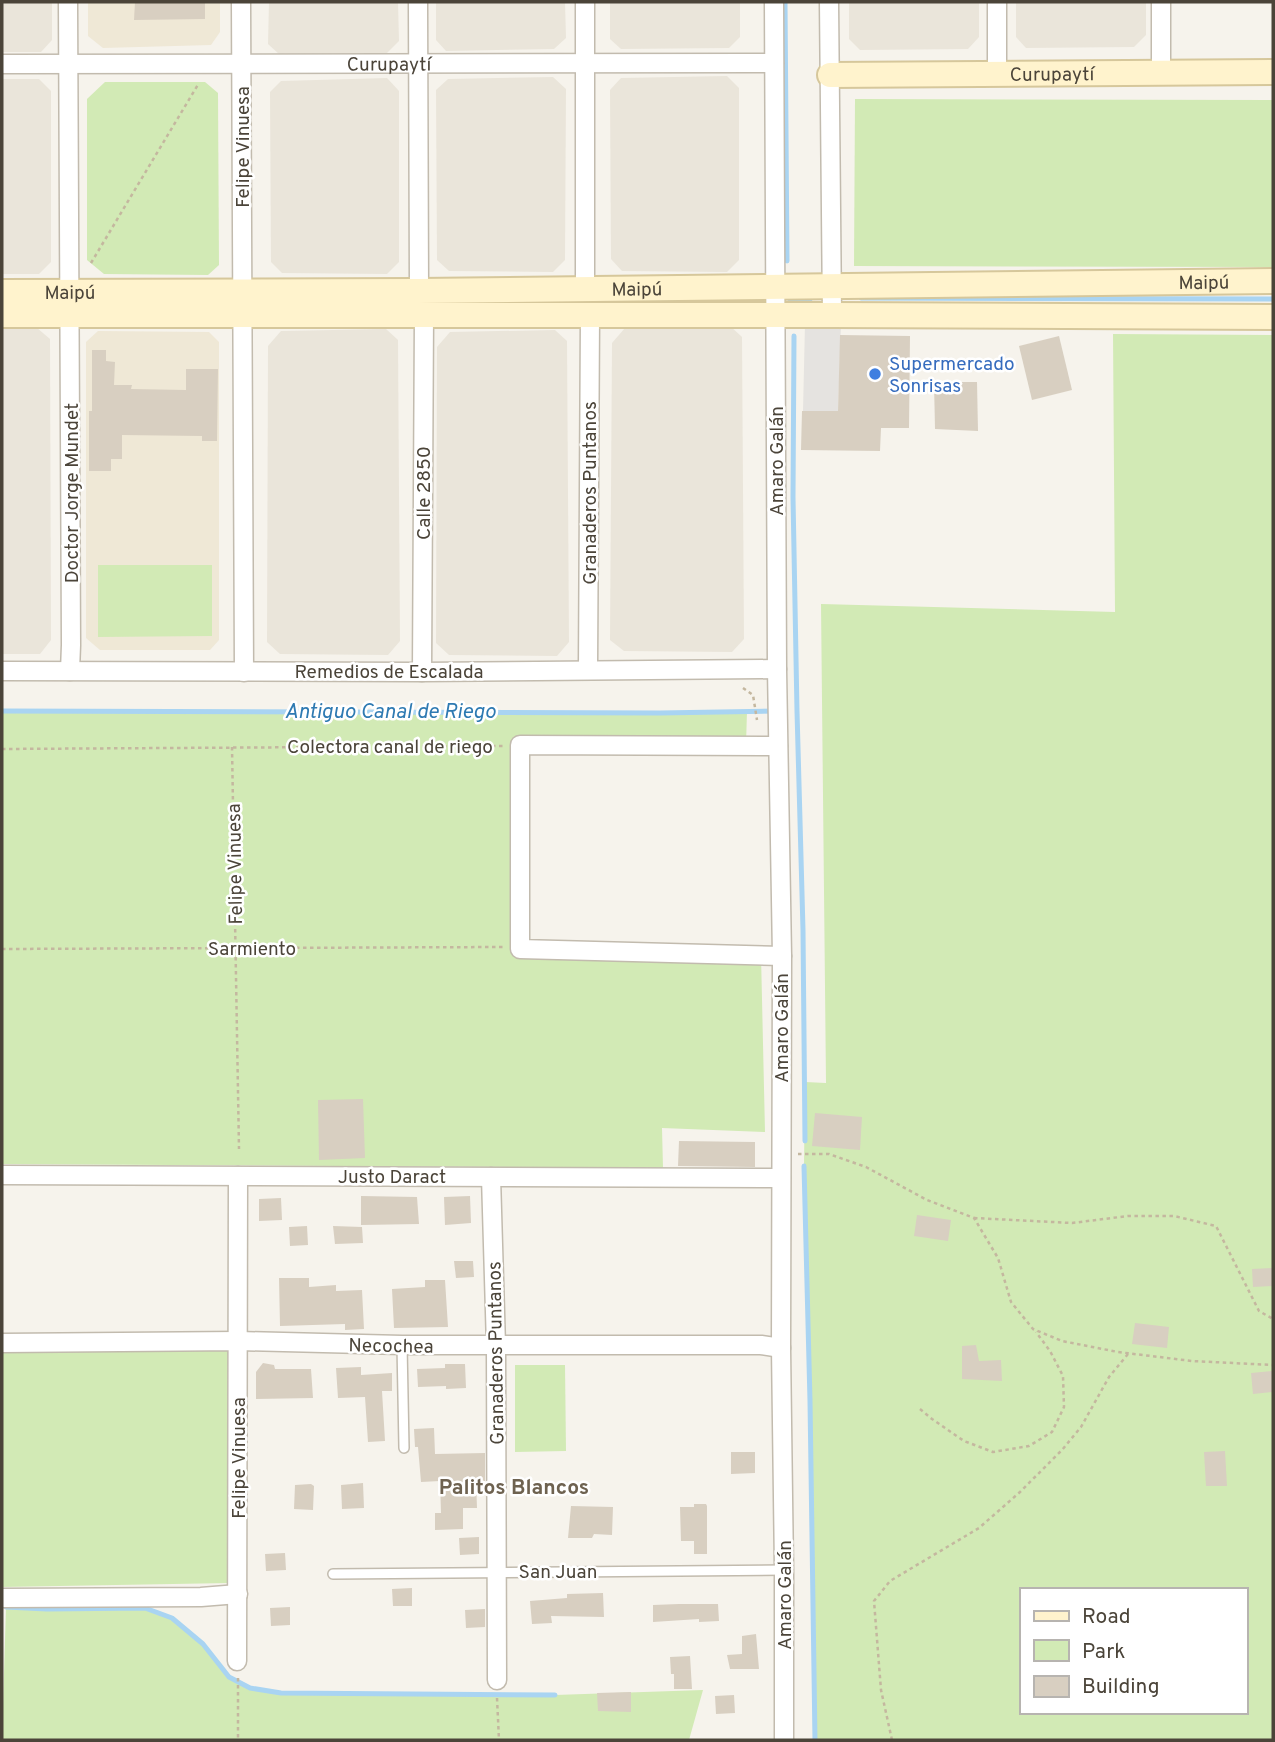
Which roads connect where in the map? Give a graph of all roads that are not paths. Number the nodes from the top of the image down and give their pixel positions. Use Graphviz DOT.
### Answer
graph roads {
  1 [pos="68,2"];
  2 [pos="241,2"];
  3 [pos="418,2"];
  4 [pos="585,2"];
  5 [pos="774,2"];
  6 [pos="830,2"];
  7 [pos="997,2"];
  8 [pos="1161,2"];
  9 [pos="585,63"];
  10 [pos="774,63"];
  11 [pos="2,64"];
  12 [pos="69,64"];
  13 [pos="242,64"];
  14 [pos="418,64"];
  15 [pos="1161,72"];
  16 [pos="1273,72"];
  17 [pos="997,74"];
  18 [pos="830,75"];
  19 [pos="1273,281"];
  20 [pos="831,285"];
  21 [pos="776,286"];
  22 [pos="585,289"];
  23 [pos="2,292"];
  24 [pos="70,303"];
  25 [pos="242,303"];
  26 [pos="421,303"];
  27 [pos="2,315"];
  28 [pos="590,315"];
  29 [pos="775,315"];
  30 [pos="832,315"];
  31 [pos="1273,317"];
  32 [pos="777,668"];
  33 [pos="588,670"];
  34 [pos="2,671"];
  35 [pos="70,671"];
  36 [pos="244,672"];
  37 [pos="422,672"];
  38 [pos="778,746"];
  39 [pos="782,956"];
  40 [pos="2,1174"];
  41 [pos="238,1175"];
  42 [pos="491,1177"];
  43 [pos="781,1178"];
  44 [pos="239,1341"];
  45 [pos="2,1343"];
  46 [pos="402,1345"];
  47 [pos="496,1346"];
  48 [pos="781,1348"];
  49 [pos="404,1448"];
  50 [pos="784,1570"];
  51 [pos="496,1572"];
  52 [pos="332,1574"];
  53 [pos="238,1594"];
  54 [pos="2,1598"];
  55 [pos="237,1661"];
  56 [pos="497,1680"];
  57 [pos="784,1740"];
  1 -- 12 [label="street, Doctor Jorge Mundet"];
  2 -- 13 [label="street, Felipe Vinuesa"];
  3 -- 14 [label="street, Calle 2850"];
  4 -- 9 [label="street"];
  5 -- 10 [label="street"];
  6 -- 18 [label="street"];
  7 -- 17 [label="street"];
  8 -- 15 [label="street"];
  9 -- 10 [label="street, Curupaytí"];
  9 -- 14 [label="street, Curupaytí"];
  9 -- 22 [label="street"];
  10 -- 21 [label="street"];
  11 -- 12 [label="street, Curupaytí"];
  12 -- 13 [label="street, Curupaytí"];
  12 -- 24 [label="street, Doctor Jorge Mundet"];
  13 -- 14 [label="street, Curupaytí"];
  13 -- 25 [label="street, Felipe Vinuesa"];
  14 -- 26 [label="street, Calle 2850"];
  15 -- 16 [label="street, Curupaytí"];
  15 -- 17 [label="street, Curupaytí"];
  17 -- 18 [label="street, Curupaytí"];
  18 -- 20 [label="street"];
  19 -- 20 [label="street, Maipú"];
  20 -- 21 [label="street, Maipú"];
  20 -- 30 [label="street"];
  21 -- 22 [label="street, Maipú"];
  21 -- 29 [label="street, Amaro Galán"];
  22 -- 26 [label="street, Maipú"];
  23 -- 24 [label="street, Maipú"];
  24 -- 25 [label="street, Maipú"];
  24 -- 27 [label="street, Maipú"];
  24 -- 35 [label="street, Doctor Jorge Mundet"];
  25 -- 26 [label="street, Maipú"];
  25 -- 36 [label="street, Felipe Vinuesa"];
  26 -- 28 [label="street, Maipú"];
  26 -- 37 [label="street, Calle 2850"];
  28 -- 29 [label="street, Maipú"];
  28 -- 33 [label="street, Granaderos Puntanos"];
  29 -- 30 [label="street, Maipú"];
  29 -- 32 [label="street, Amaro Galán"];
  30 -- 31 [label="street, Maipú"];
  32 -- 33 [label="street, Remedios de Escalada"];
  32 -- 38 [label="street, Amaro Galán"];
  33 -- 37 [label="street, Remedios de Escalada"];
  34 -- 35 [label="street, Remedios de Escalada"];
  35 -- 36 [label="street, Remedios de Escalada"];
  36 -- 37 [label="street, Remedios de Escalada"];
  38 -- 39 [label="street, Amaro Galán"];
  38 -- 39 [label="street, Colectora canal de riego"];
  39 -- 43 [label="street, Amaro Galán"];
  40 -- 41 [label="street, Justo Daract"];
  41 -- 42 [label="street, Justo Daract"];
  41 -- 44 [label="street, Felipe Vinuesa"];
  42 -- 43 [label="street, Justo Daract"];
  42 -- 47 [label="street, Granaderos Puntanos"];
  43 -- 48 [label="street, Amaro Galán"];
  44 -- 45 [label="street, Necochea"];
  44 -- 46 [label="street, Necochea"];
  44 -- 53 [label="street, Felipe Vinuesa"];
  46 -- 47 [label="street, Necochea"];
  46 -- 49 [label="lane"];
  47 -- 48 [label="street, Necochea"];
  47 -- 51 [label="street, Granaderos Puntanos"];
  48 -- 50 [label="street, Amaro Galán"];
  50 -- 51 [label="lane, San Juan"];
  50 -- 57 [label="street, Amaro Galán"];
  51 -- 52 [label="lane, San Juan"];
  51 -- 56 [label="street, Granaderos Puntanos"];
  53 -- 54 [label="street"];
  53 -- 55 [label="street, Felipe Vinuesa"];
}
